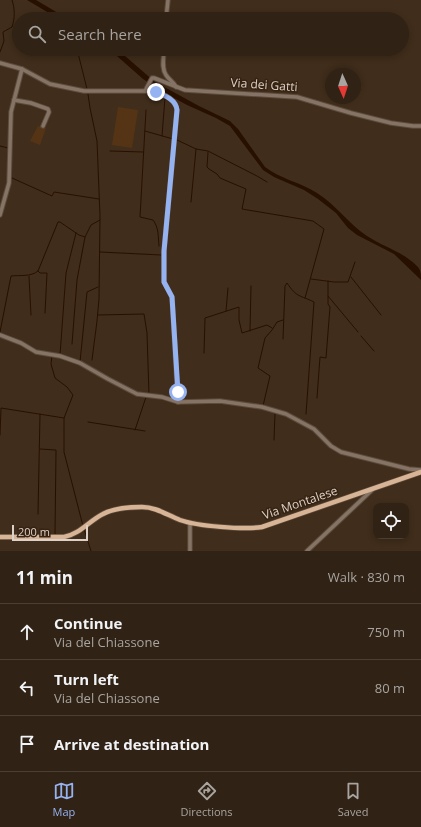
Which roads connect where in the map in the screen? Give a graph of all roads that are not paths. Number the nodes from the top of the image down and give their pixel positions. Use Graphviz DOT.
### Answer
graph roads {
  1 [pos="168,0"];
  2 [pos="167,12"];
  3 [pos="164,56"];
  4 [pos="0,64"];
  5 [pos="22,69"];
  6 [pos="177,88"];
  7 [pos="145,91"];
  8 [pos="14,100"];
  9 [pos="43,126"];
  10 [pos="421,126"];
  11 [pos="0,215"];
  12 [pos="0,335"];
  13 [pos="178,402"];
  14 [pos="421,471"];
  15 [pos="374,488"];
  16 [pos="190,523"];
  17 [pos="0,537"];
  18 [pos="190,551"];
  19 [pos="307,551"];
  1 -- 2 [label="street"];
  3 -- 6 [label="street"];
  4 -- 5 [label="street"];
  5 -- 7 [label="street"];
  5 -- 8 [label="street"];
  6 -- 7 [label="street, Via dei Gatti"];
  6 -- 10 [label="street, Via dei Gatti"];
  7 -- 13 [label="street"];
  8 -- 9 [label="street"];
  8 -- 11 [label="street"];
  12 -- 13 [label="street"];
  13 -- 14 [label="street"];
  14 -- 15 [label="main road, Via Montalese"];
  15 -- 16 [label="main road, Via Montalese"];
  15 -- 19 [label="street"];
  16 -- 17 [label="main road, Via Montalese"];
  16 -- 18 [label="street"];
}
